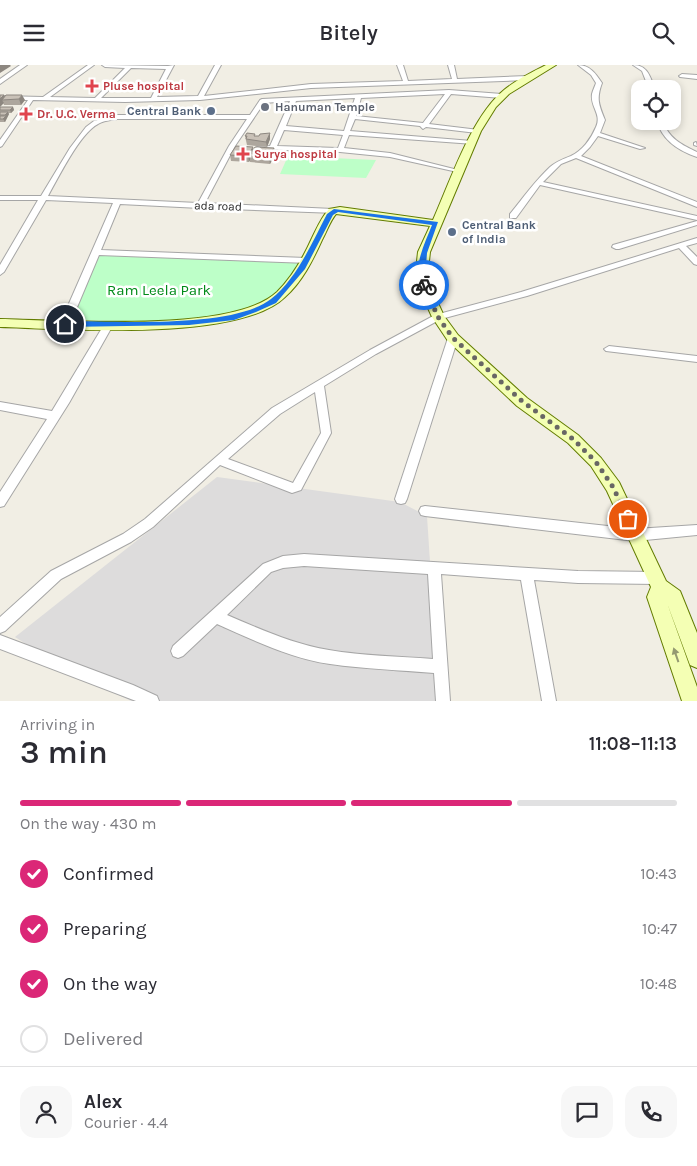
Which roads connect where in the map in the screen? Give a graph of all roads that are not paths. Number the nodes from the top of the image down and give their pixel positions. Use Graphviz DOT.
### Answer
graph roads {
  1 [pos="24,65"];
  2 [pos="91,65"];
  3 [pos="105,65"];
  4 [pos="218,65"];
  5 [pos="400,65"];
  6 [pos="451,65"];
  7 [pos="552,65"];
  8 [pos="581,65"];
  9 [pos="636,65"];
  10 [pos="129,67"];
  11 [pos="171,67"];
  12 [pos="682,77"];
  13 [pos="697,77"];
  14 [pos="527,78"];
  15 [pos="648,80"];
  16 [pos="455,81"];
  17 [pos="0,82"];
  18 [pos="406,83"];
  19 [pos="449,92"];
  20 [pos="359,96"];
  21 [pos="502,97"];
  22 [pos="0,98"];
  23 [pos="32,98"];
  24 [pos="200,98"];
  25 [pos="45,99"];
  26 [pos="98,99"];
  27 [pos="154,99"];
  28 [pos="294,99"];
  29 [pos="119,108"];
  30 [pos="251,117"];
  31 [pos="353,117"];
  32 [pos="425,124"];
  33 [pos="282,128"];
  34 [pos="664,130"];
  35 [pos="348,133"];
  36 [pos="4,134"];
  37 [pos="598,134"];
  38 [pos="398,137"];
  39 [pos="475,137"];
  40 [pos="415,138"];
  41 [pos="0,145"];
  42 [pos="232,146"];
  43 [pos="241,147"];
  44 [pos="250,147"];
  45 [pos="273,148"];
  46 [pos="642,148"];
  47 [pos="340,151"];
  48 [pos="697,155"];
  49 [pos="396,156"];
  50 [pos="576,156"];
  51 [pos="460,172"];
  52 [pos="539,183"];
  53 [pos="0,198"];
  54 [pos="44,198"];
  55 [pos="118,202"];
  56 [pos="697,205"];
  57 [pos="200,206"];
  58 [pos="333,211"];
  59 [pos="513,216"];
  60 [pos="697,218"];
  61 [pos="697,223"];
  62 [pos="436,224"];
  63 [pos="697,240"];
  64 [pos="680,245"];
  65 [pos="616,247"];
  66 [pos="96,252"];
  67 [pos="306,261"];
  68 [pos="697,262"];
  69 [pos="0,272"];
  70 [pos="438,317"];
  71 [pos="0,323"];
  72 [pos="65,324"];
  73 [pos="108,325"];
  74 [pos="453,338"];
  75 [pos="609,349"];
  76 [pos="697,359"];
  77 [pos="319,385"];
  78 [pos="0,406"];
  79 [pos="55,416"];
  80 [pos="219,460"];
  81 [pos="401,499"];
  82 [pos="0,502"];
  83 [pos="424,511"];
  84 [pos="697,529"];
  85 [pos="635,535"];
  86 [pos="434,568"];
  87 [pos="526,574"];
  88 [pos="659,583"];
  89 [pos="216,617"];
  90 [pos="0,626"];
  91 [pos="0,642"];
  92 [pos="178,651"];
  93 [pos="697,658"];
  94 [pos="441,667"];
  95 [pos="152,701"];
  96 [pos="443,701"];
  97 [pos="549,701"];
  98 [pos="692,701"];
  1 -- 17 [label="street"];
  2 -- 25 [label="street"];
  3 -- 10 [label="street"];
  4 -- 24 [label="street"];
  5 -- 18 [label="street"];
  6 -- 16 [label="street"];
  7 -- 14 [label="main road"];
  8 -- 37 [label="street"];
  9 -- 15 [label="street"];
  10 -- 11 [label="street"];
  10 -- 26 [label="street"];
  11 -- 27 [label="street"];
  12 -- 13 [label="street"];
  14 -- 16 [label="street"];
  14 -- 21 [label="main road"];
  16 -- 18 [label="street"];
  18 -- 24 [label="street"];
  19 -- 20 [label="street"];
  19 -- 21 [label="street"];
  19 -- 32 [label="street"];
  20 -- 28 [label="street"];
  20 -- 31 [label="street"];
  21 -- 39 [label="main road"];
  22 -- 23 [label="street"];
  23 -- 25 [label="street"];
  23 -- 36 [label="street"];
  24 -- 27 [label="street"];
  25 -- 26 [label="street"];
  26 -- 29 [label="street"];
  27 -- 29 [label="street"];
  28 -- 30 [label="street"];
  28 -- 33 [label="street"];
  29 -- 30 [label="street"];
  29 -- 54 [label="street"];
  30 -- 42 [label="street"];
  31 -- 32 [label="street"];
  31 -- 35 [label="street"];
  32 -- 39 [label="street"];
  32 -- 40 [label="street"];
  33 -- 35 [label="street"];
  33 -- 45 [label="street"];
  34 -- 48 [label="street"];
  35 -- 38 [label="street"];
  35 -- 47 [label="street"];
  36 -- 41 [label="street"];
  37 -- 46 [label="street"];
  37 -- 50 [label="street"];
  38 -- 40 [label="street"];
  38 -- 49 [label="street"];
  39 -- 40 [label="street"];
  39 -- 51 [label="main road"];
  42 -- 43 [label="street"];
  42 -- 57 [label="street"];
  44 -- 45 [label="street"];
  45 -- 47 [label="street"];
  47 -- 49 [label="street"];
  49 -- 51 [label="street"];
  50 -- 52 [label="street"];
  50 -- 56 [label="street"];
  51 -- 62 [label="main road"];
  52 -- 59 [label="street"];
  52 -- 60 [label="street"];
  53 -- 54 [label="street, ada road"];
  54 -- 55 [label="street, ada road"];
  54 -- 69 [label="street"];
  55 -- 57 [label="street, ada road"];
  55 -- 66 [label="street"];
  57 -- 58 [label="street, ada road"];
  58 -- 62 [label="main road, ada road"];
  58 -- 67 [label="main road"];
  61 -- 65 [label="street"];
  62 -- 70 [label="main road"];
  63 -- 64 [label="street"];
  64 -- 68 [label="street"];
  64 -- 70 [label="street"];
  66 -- 67 [label="street"];
  66 -- 72 [label="street"];
  67 -- 73 [label="main road"];
  70 -- 74 [label="main road"];
  70 -- 77 [label="street"];
  71 -- 72 [label="main road"];
  72 -- 73 [label="main road"];
  73 -- 79 [label="street"];
  74 -- 81 [label="street"];
  74 -- 85 [label="main road"];
  75 -- 76 [label="street"];
  77 -- 80 [label="street"];
  77 -- 80 [label="street"];
  78 -- 79 [label="street"];
  79 -- 82 [label="street"];
  80 -- 90 [label="street"];
  83 -- 85 [label="street"];
  84 -- 85 [label="street"];
  85 -- 88 [label="main road"];
  86 -- 87 [label="street"];
  86 -- 89 [label="street"];
  86 -- 94 [label="street"];
  87 -- 88 [label="street"];
  87 -- 97 [label="street"];
  88 -- 93 [label="main road"];
  98 -- 88 [label="main road, one-way"];
  89 -- 92 [label="street"];
  89 -- 94 [label="street"];
  91 -- 95 [label="street"];
  94 -- 96 [label="street"];
}
